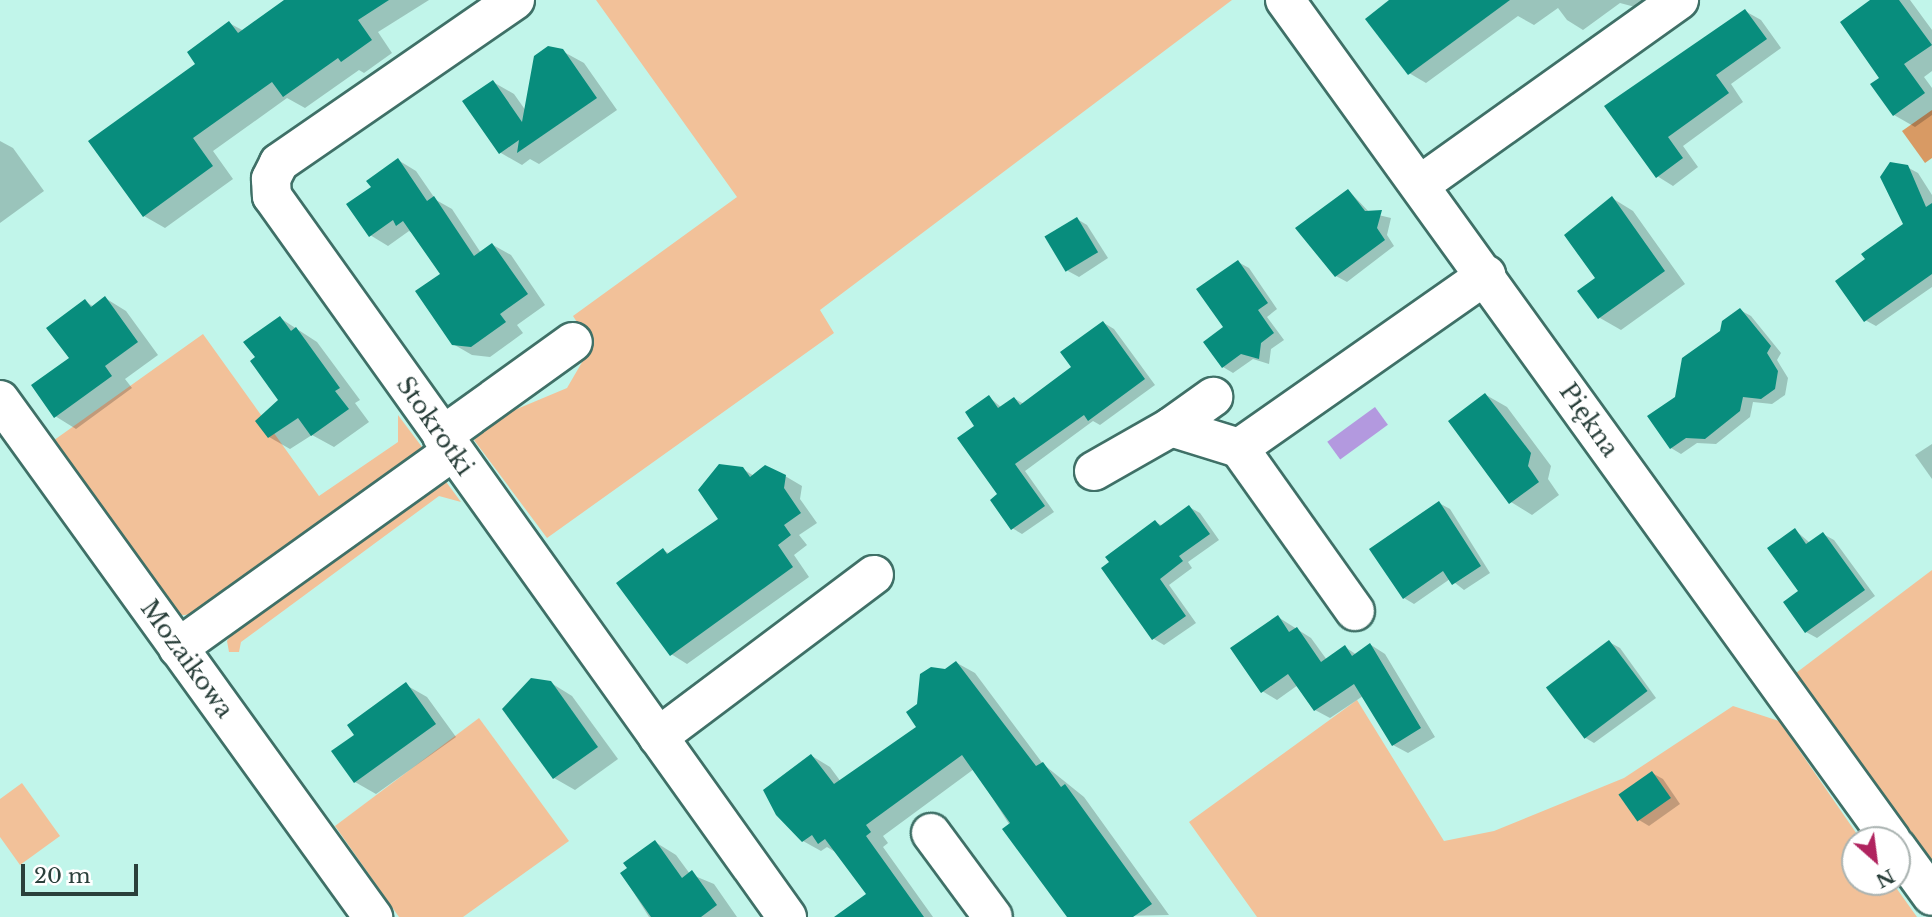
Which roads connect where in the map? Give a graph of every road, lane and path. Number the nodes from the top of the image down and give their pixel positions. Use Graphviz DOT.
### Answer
graph roads {
  1 [pos="515,0"];
  2 [pos="1285,0"];
  3 [pos="1679,0"];
  4 [pos="1420,184"];
  5 [pos="1486,275"];
  6 [pos="573,342"];
  7 [pos="1213,397"];
  8 [pos="0,400"];
  9 [pos="1171,427"];
  10 [pos="447,443"];
  11 [pos="1239,448"];
  12 [pos="1094,471"];
  13 [pos="874,575"];
  14 [pos="1355,611"];
  15 [pos="178,648"];
  16 [pos="658,737"];
  17 [pos="1882,826"];
  18 [pos="931,833"];
  19 [pos="1911,867"];
  20 [pos="1932,896"];
  21 [pos="373,917"];
  22 [pos="787,917"];
  23 [pos="992,917"];
  1 -- 10 [label="street, Stokrotki"];
  2 -- 4 [label="street, Piękna"];
  3 -- 4 [label="street"];
  4 -- 5 [label="street, Piękna"];
  5 -- 11 [label="street"];
  5 -- 17 [label="street, Piękna"];
  6 -- 10 [label="street"];
  7 -- 9 [label="street"];
  8 -- 15 [label="street, Mozaikowa"];
  9 -- 11 [label="street"];
  9 -- 12 [label="street"];
  10 -- 15 [label="street"];
  10 -- 16 [label="street, Stokrotki"];
  11 -- 14 [label="street"];
  13 -- 16 [label="street"];
  15 -- 21 [label="street, Mozaikowa"];
  16 -- 22 [label="street, Stokrotki"];
  18 -- 23 [label="street"];
  19 -- 20 [label="street"];
}
